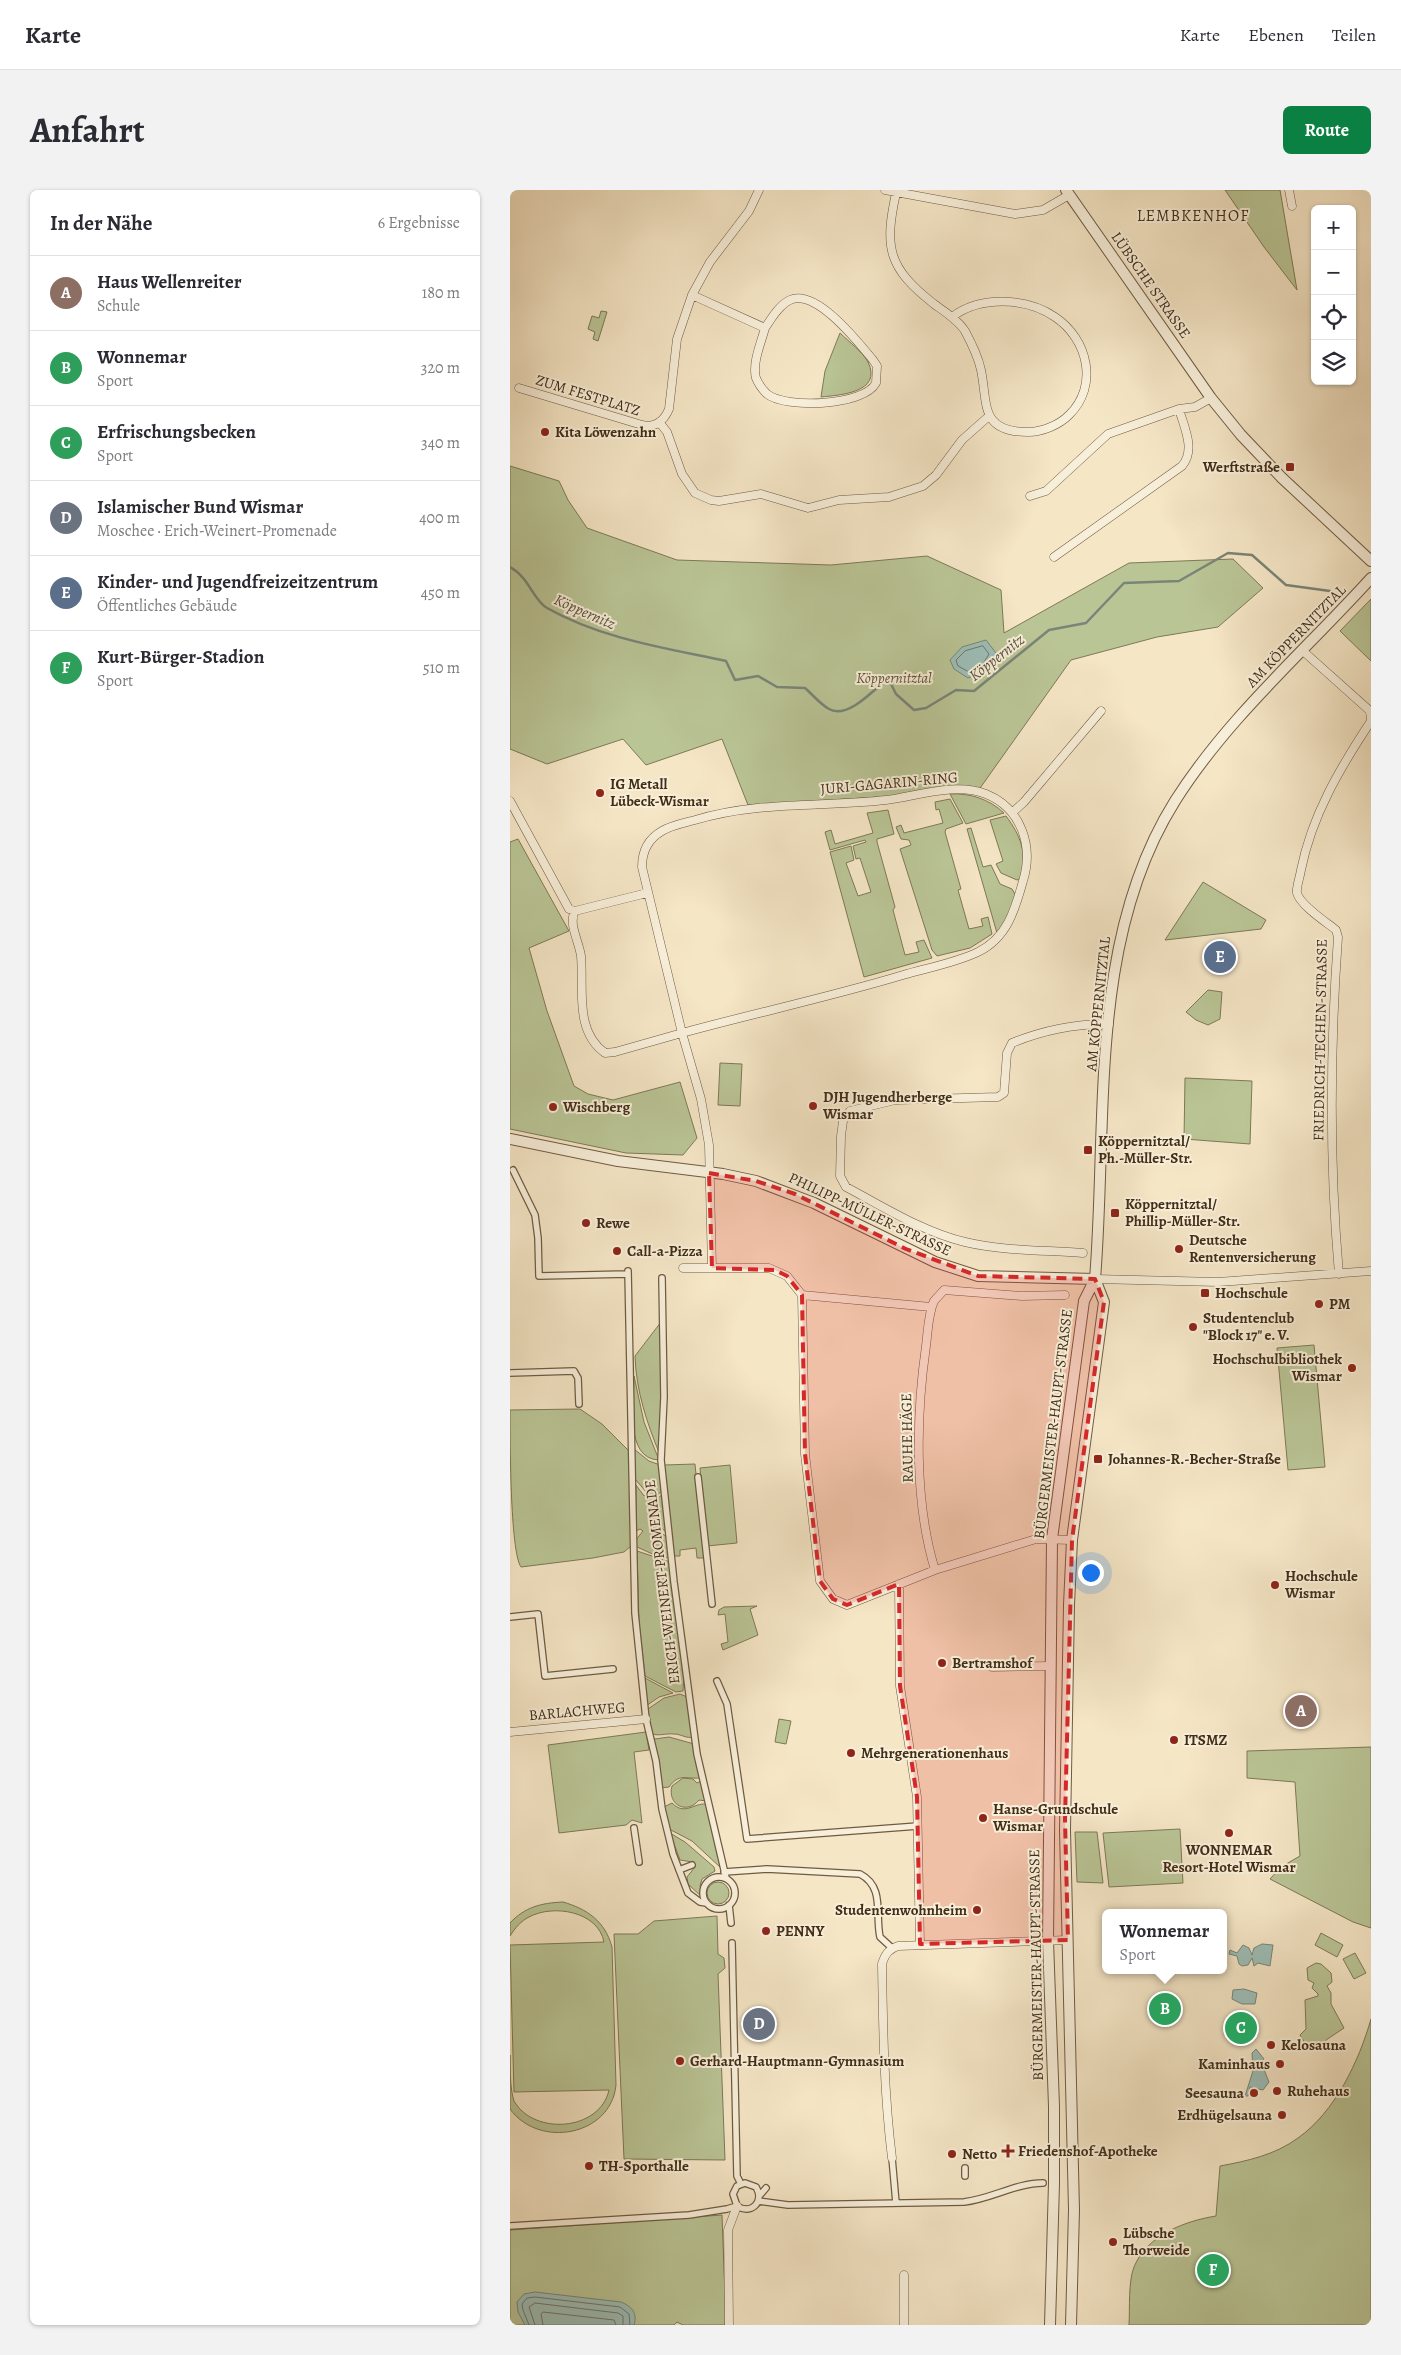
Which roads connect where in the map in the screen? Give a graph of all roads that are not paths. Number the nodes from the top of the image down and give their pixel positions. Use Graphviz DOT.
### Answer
graph roads {
  1 [pos="759,190"];
  2 [pos="885,190"];
  3 [pos="1288,190"];
  4 [pos="1068,192"];
  5 [pos="896,193"];
  6 [pos="1292,206"];
  7 [pos="692,295"];
  8 [pos="952,317"];
  9 [pos="764,328"];
  10 [pos="519,388"];
  11 [pos="1211,398"];
  12 [pos="1179,409"];
  13 [pos="989,416"];
  14 [pos="660,422"];
  15 [pos="1030,496"];
  16 [pos="1054,557"];
  17 [pos="1371,560"];
  18 [pos="1371,578"];
  19 [pos="1303,650"];
  20 [pos="1101,711"];
  21 [pos="1371,721"];
  22 [pos="510,801"];
  23 [pos="1012,812"];
  24 [pos="647,893"];
  25 [pos="575,911"];
  26 [pos="1109,1024"];
  27 [pos="682,1033"];
  28 [pos="510,1140"];
  29 [pos="513,1170"];
  30 [pos="709,1173"];
  31 [pos="1080,1253"];
  32 [pos="683,1268"];
  33 [pos="712,1268"];
  34 [pos="1371,1271"];
  35 [pos="1339,1274"];
  36 [pos="662,1278"];
  37 [pos="1095,1279"];
  38 [pos="802,1295"];
  39 [pos="1065,1295"];
  40 [pos="932,1307"];
  41 [pos="510,1373"];
  42 [pos="579,1404"];
  43 [pos="698,1478"];
  44 [pos="1052,1539"];
  45 [pos="1072,1540"];
  46 [pos="934,1570"];
  47 [pos="899,1584"];
  48 [pos="712,1604"];
  49 [pos="510,1617"];
  50 [pos="1051,1666"];
  51 [pos="992,1668"];
  52 [pos="613,1669"];
  53 [pos="717,1681"];
  54 [pos="646,1719"];
  55 [pos="510,1732"];
  56 [pos="918,1826"];
  57 [pos="634,1828"];
  58 [pos="639,1862"];
  59 [pos="692,1865"];
  60 [pos="679,1870"];
  61 [pos="724,1872"];
  62 [pos="726,1878"];
  63 [pos="706,1902"];
  64 [pos="729,1905"];
  65 [pos="731,1923"];
  66 [pos="1048,1940"];
  67 [pos="1068,1940"];
  68 [pos="732,1943"];
  69 [pos="920,1944"];
  70 [pos="892,1948"];
  71 [pos="892,2158"];
  72 [pos="965,2168"];
  73 [pos="965,2176"];
  74 [pos="1043,2183"];
  75 [pos="741,2184"];
  76 [pos="766,2188"];
  77 [pos="759,2198"];
  78 [pos="896,2203"];
  79 [pos="737,2206"];
  80 [pos="510,2226"];
  81 [pos="904,2275"];
  82 [pos="729,2325"];
  83 [pos="904,2325"];
  84 [pos="1050,2325"];
  85 [pos="1071,2325"];
  1 -- 7 [label="street, ZUM FESTPLATZ"];
  2 -- 5 [label="street"];
  3 -- 6 [label="street"];
  4 -- 5 [label="street"];
  4 -- 11 [label="street, LÜBSCHE STRASSE"];
  5 -- 8 [label="street"];
  7 -- 9 [label="street"];
  7 -- 14 [label="street, ZUM FESTPLATZ"];
  8 -- 13 [label="street"];
  8 -- 13 [label="street"];
  9 -- 9 [label="street"];
  10 -- 14 [label="street, ZUM FESTPLATZ"];
  11 -- 12 [label="street"];
  11 -- 17 [label="street, LÜBSCHE STRASSE"];
  12 -- 15 [label="street"];
  12 -- 16 [label="street"];
  13 -- 14 [label="street"];
  18 -- 19 [label="street, AM KÖPPERNITZTAL"];
  19 -- 21 [label="street, FRIEDRICH-TECHEN-STRASSE"];
  19 -- 26 [label="street, AM KÖPPERNITZTAL"];
  20 -- 23 [label="street"];
  21 -- 35 [label="street, FRIEDRICH-TECHEN-STRASSE"];
  22 -- 25 [label="street"];
  23 -- 24 [label="street, JURI-GAGARIN-RING"];
  23 -- 27 [label="street, JURI-GAGARIN-RING"];
  24 -- 25 [label="street"];
  24 -- 27 [label="street, JURI-GAGARIN-RING"];
  25 -- 27 [label="street"];
  26 -- 31 [label="street"];
  26 -- 37 [label="street, AM KÖPPERNITZTAL"];
  27 -- 30 [label="street, JURI-GAGARIN-RING"];
  28 -- 30 [label="street, PHILIPP-MÜLLER-STRASSE"];
  29 -- 54 [label="street, ERICH-WEINERT-PROMENADE"];
  30 -- 33 [label="street"];
  30 -- 37 [label="street, PHILIPP-MÜLLER-STRASSE"];
  32 -- 33 [label="street"];
  33 -- 38 [label="street"];
  34 -- 35 [label="street, PHILIPP-MÜLLER-STRASSE"];
  35 -- 37 [label="street, PHILIPP-MÜLLER-STRASSE"];
  36 -- 61 [label="street, ERICH-WEINERT-PROMENADE"];
  37 -- 44 [label="street, BÜRGERMEISTER-HAUPT-STRASSE"];
  37 -- 45 [label="street, BÜRGERMEISTER-HAUPT-STRASSE"];
  38 -- 40 [label="street"];
  38 -- 47 [label="street"];
  39 -- 40 [label="street"];
  40 -- 46 [label="street, RAUHE HÄGE"];
  41 -- 42 [label="street"];
  43 -- 48 [label="street"];
  44 -- 45 [label="street"];
  44 -- 46 [label="street"];
  44 -- 50 [label="street, BÜRGERMEISTER-HAUPT-STRASSE"];
  45 -- 67 [label="street, BÜRGERMEISTER-HAUPT-STRASSE"];
  46 -- 47 [label="street"];
  47 -- 56 [label="street"];
  49 -- 52 [label="street"];
  50 -- 51 [label="street"];
  50 -- 66 [label="street, BÜRGERMEISTER-HAUPT-STRASSE"];
  53 -- 56 [label="street"];
  54 -- 55 [label="street, BARLACHWEG"];
  54 -- 60 [label="street, ERICH-WEINERT-PROMENADE"];
  56 -- 69 [label="street"];
  57 -- 58 [label="street"];
  59 -- 60 [label="street"];
  60 -- 63 [label="street, ERICH-WEINERT-PROMENADE"];
  61 -- 62 [label="street, ERICH-WEINERT-PROMENADE"];
  61 -- 70 [label="street"];
  62 -- 63 [label="street"];
  62 -- 64 [label="street, ERICH-WEINERT-PROMENADE"];
  63 -- 64 [label="street"];
  64 -- 65 [label="street, ERICH-WEINERT-PROMENADE"];
  66 -- 67 [label="street"];
  66 -- 69 [label="street"];
  66 -- 84 [label="street, BÜRGERMEISTER-HAUPT-STRASSE"];
  67 -- 85 [label="street, BÜRGERMEISTER-HAUPT-STRASSE"];
  68 -- 75 [label="street"];
  69 -- 70 [label="street"];
  70 -- 71 [label="street"];
  71 -- 78 [label="street"];
  72 -- 73 [label="street"];
  74 -- 78 [label="street"];
  75 -- 77 [label="street"];
  75 -- 79 [label="street"];
  76 -- 77 [label="street"];
  77 -- 78 [label="street"];
  77 -- 79 [label="street"];
  79 -- 80 [label="street"];
  79 -- 82 [label="street"];
  81 -- 83 [label="street"];
}
